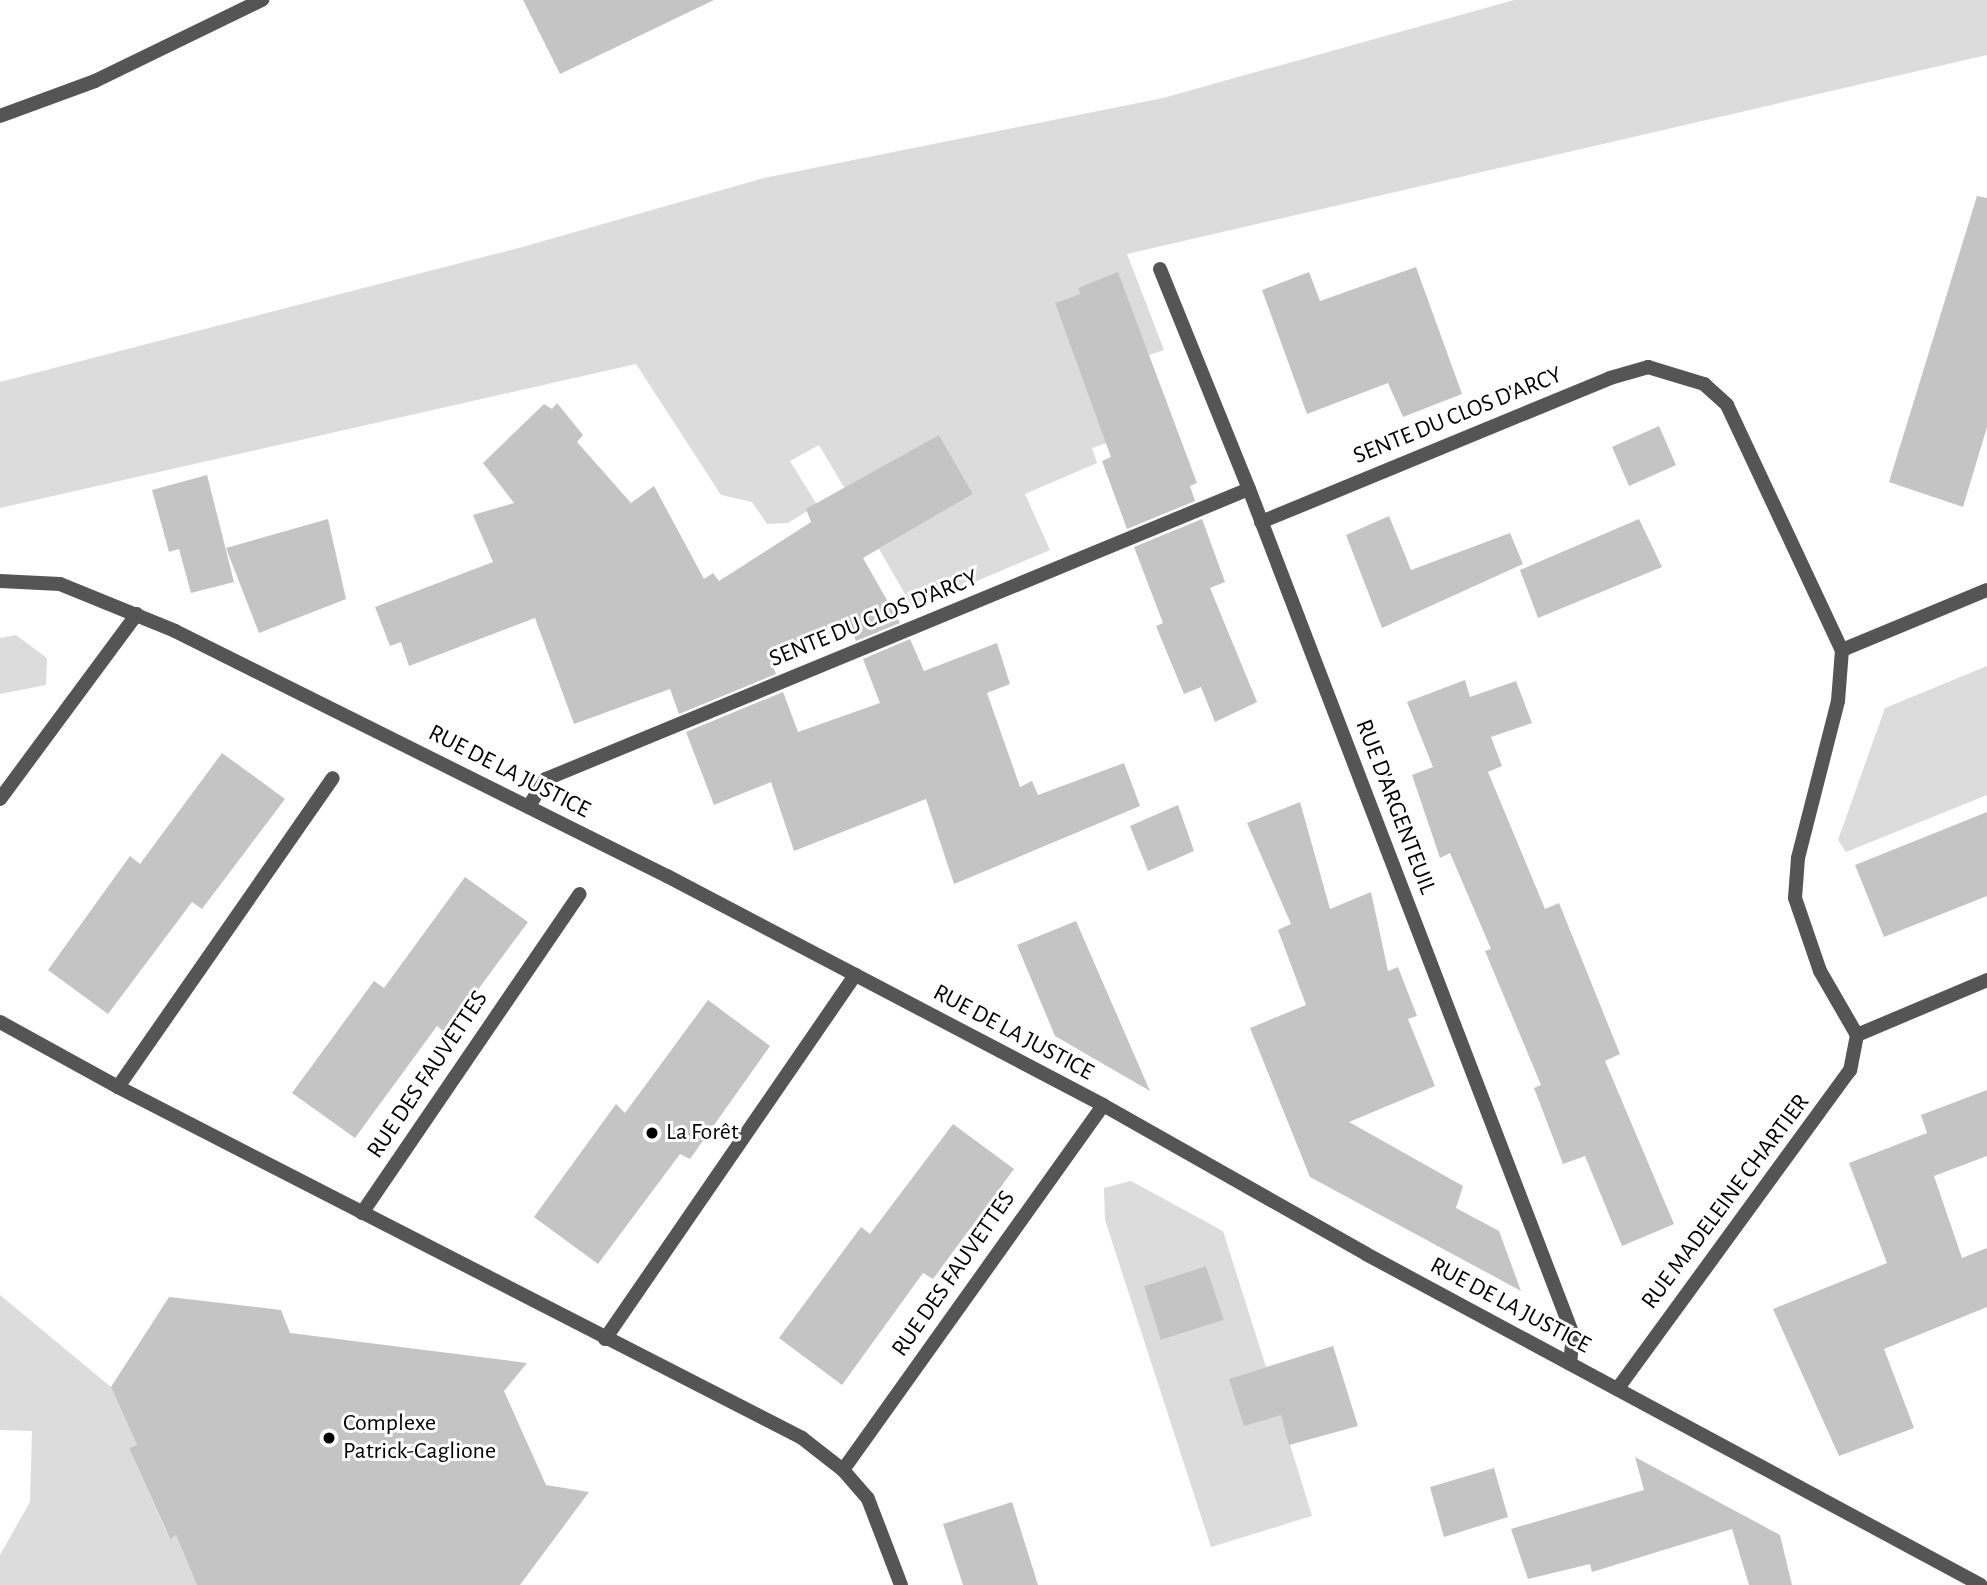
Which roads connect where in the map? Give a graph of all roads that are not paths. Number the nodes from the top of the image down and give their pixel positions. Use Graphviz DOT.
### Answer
graph roads {
  1 [pos="261,0"];
  2 [pos="0,117"];
  3 [pos="1160,270"];
  4 [pos="1250,489"];
  5 [pos="1261,522"];
  6 [pos="0,581"];
  7 [pos="1987,590"];
  8 [pos="137,614"];
  9 [pos="1842,650"];
  10 [pos="333,778"];
  11 [pos="0,799"];
  12 [pos="529,806"];
  13 [pos="580,894"];
  14 [pos="855,975"];
  15 [pos="1987,980"];
  16 [pos="0,1022"];
  17 [pos="1857,1035"];
  18 [pos="118,1087"];
  19 [pos="1103,1105"];
  20 [pos="362,1213"];
  21 [pos="605,1339"];
  22 [pos="1570,1364"];
  23 [pos="1617,1389"];
  24 [pos="843,1471"];
  25 [pos="901,1585"];
  26 [pos="1981,1585"];
  1 -- 2 [label="street"];
  3 -- 4 [label="street, RUE D'ARGENTEUIL"];
  4 -- 5 [label="street, RUE D'ARGENTEUIL"];
  4 -- 12 [label="street, SENTE DU CLOS D'ARCY"];
  5 -- 9 [label="street, SENTE DU CLOS D'ARCY"];
  5 -- 22 [label="street, RUE D'ARGENTEUIL"];
  6 -- 8 [label="street, RUE DE LA JUSTICE"];
  7 -- 9 [label="street"];
  8 -- 11 [label="street"];
  8 -- 12 [label="street, RUE DE LA JUSTICE"];
  9 -- 17 [label="street"];
  10 -- 18 [label="street"];
  12 -- 14 [label="street, RUE DE LA JUSTICE"];
  13 -- 20 [label="street, RUE DES FAUVETTES"];
  14 -- 19 [label="street, RUE DE LA JUSTICE"];
  14 -- 21 [label="street"];
  15 -- 17 [label="street"];
  16 -- 18 [label="street"];
  17 -- 23 [label="street, RUE MADELEINE CHARTIER"];
  18 -- 20 [label="street"];
  19 -- 22 [label="street, RUE DE LA JUSTICE"];
  19 -- 24 [label="street, RUE DES FAUVETTES"];
  20 -- 21 [label="street"];
  21 -- 24 [label="street"];
  22 -- 23 [label="street, RUE DE LA JUSTICE"];
  23 -- 26 [label="street, RUE DE LA JUSTICE"];
  24 -- 25 [label="street"];
}
